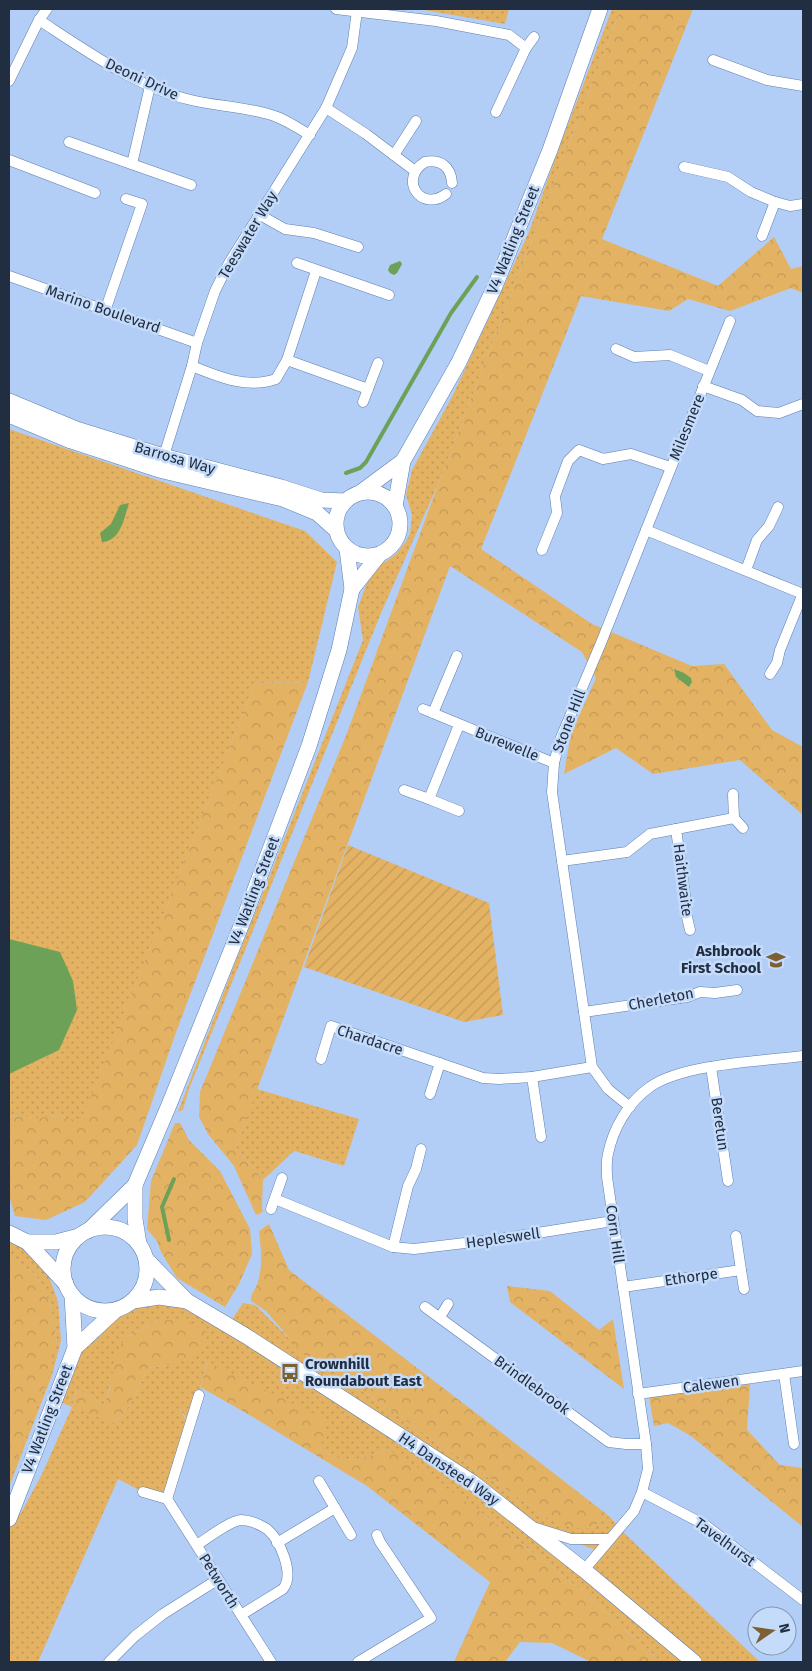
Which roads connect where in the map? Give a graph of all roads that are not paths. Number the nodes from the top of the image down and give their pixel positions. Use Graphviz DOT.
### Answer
graph roads {
  1 [pos="47,9"];
  2 [pos="336,9"];
  3 [pos="600,9"];
  4 [pos="357,11"];
  5 [pos="39,20"];
  6 [pos="534,37"];
  7 [pos="526,48"];
  8 [pos="714,60"];
  9 [pos="9,81"];
  10 [pos="150,86"];
  11 [pos="803,86"];
  12 [pos="326,108"];
  13 [pos="496,112"];
  14 [pos="416,120"];
  15 [pos="310,135"];
  16 [pos="68,142"];
  17 [pos="394,155"];
  18 [pos="9,160"];
  19 [pos="132,164"];
  20 [pos="684,167"];
  21 [pos="415,171"];
  22 [pos="452,183"];
  23 [pos="191,185"];
  24 [pos="95,193"];
  25 [pos="446,194"];
  26 [pos="126,199"];
  27 [pos="774,202"];
  28 [pos="803,204"];
  29 [pos="260,214"];
  30 [pos="762,236"];
  31 [pos="358,247"];
  32 [pos="297,263"];
  33 [pos="316,271"];
  34 [pos="9,276"];
  35 [pos="389,295"];
  36 [pos="106,311"];
  37 [pos="730,321"];
  38 [pos="197,342"];
  39 [pos="616,350"];
  40 [pos="287,360"];
  41 [pos="378,363"];
  42 [pos="192,366"];
  43 [pos="710,371"];
  44 [pos="704,386"];
  45 [pos="368,390"];
  46 [pos="9,401"];
  47 [pos="363,402"];
  48 [pos="803,404"];
  49 [pos="9,415"];
  50 [pos="403,461"];
  51 [pos="161,463"];
  52 [pos="670,467"];
  53 [pos="361,492"];
  54 [pos="345,501"];
  55 [pos="395,506"];
  56 [pos="778,506"];
  57 [pos="336,530"];
  58 [pos="646,530"];
  59 [pos="347,549"];
  60 [pos="542,550"];
  61 [pos="379,555"];
  62 [pos="746,570"];
  63 [pos="352,589"];
  64 [pos="803,594"];
  65 [pos="456,656"];
  66 [pos="770,674"];
  67 [pos="459,724"];
  68 [pos="554,763"];
  69 [pos="404,790"];
  70 [pos="733,794"];
  71 [pos="430,799"];
  72 [pos="459,811"];
  73 [pos="734,818"];
  74 [pos="743,828"];
  75 [pos="676,829"];
  76 [pos="562,861"];
  77 [pos="690,930"];
  78 [pos="737,990"];
  79 [pos="584,1012"];
  80 [pos="803,1056"];
  81 [pos="321,1059"];
  82 [pos="440,1063"];
  83 [pos="592,1067"];
  84 [pos="711,1067"];
  85 [pos="532,1077"];
  86 [pos="430,1094"];
  87 [pos="630,1107"];
  88 [pos="541,1138"];
  89 [pos="421,1149"];
  90 [pos="282,1178"];
  91 [pos="728,1182"];
  92 [pos="135,1185"];
  93 [pos="275,1199"];
  94 [pos="272,1209"];
  95 [pos="614,1221"];
  96 [pos="84,1233"];
  97 [pos="9,1234"];
  98 [pos="736,1236"];
  99 [pos="27,1242"];
  100 [pos="139,1244"];
  101 [pos="392,1247"];
  102 [pos="147,1260"];
  103 [pos="741,1270"];
  104 [pos="623,1287"];
  105 [pos="744,1289"];
  106 [pos="69,1290"];
  107 [pos="133,1301"];
  108 [pos="187,1301"];
  109 [pos="448,1304"];
  110 [pos="426,1307"];
  111 [pos="116,1310"];
  112 [pos="440,1317"];
  113 [pos="75,1348"];
  114 [pos="803,1371"];
  115 [pos="784,1374"];
  116 [pos="638,1394"];
  117 [pos="199,1395"];
  118 [pos="646,1444"];
  119 [pos="794,1444"];
  120 [pos="319,1481"];
  121 [pos="143,1492"];
  122 [pos="642,1492"];
  123 [pos="168,1499"];
  124 [pos="335,1508"];
  125 [pos="9,1519"];
  126 [pos="529,1526"];
  127 [pos="351,1534"];
  128 [pos="377,1535"];
  129 [pos="608,1539"];
  130 [pos="276,1543"];
  131 [pos="197,1544"];
  132 [pos="584,1570"];
  133 [pos="218,1580"];
  134 [pos="803,1600"];
  135 [pos="241,1615"];
  136 [pos="364,1661"];
  137 [pos="109,1662"];
  138 [pos="270,1662"];
  139 [pos="694,1662"];
  1 -- 5 [label="street"];
  2 -- 4 [label="street"];
  3 -- 50 [label="street, V4 Watling Street"];
  4 -- 7 [label="street"];
  4 -- 12 [label="street, Teeswater Way"];
  5 -- 9 [label="street"];
  5 -- 10 [label="street, Deoni Drive"];
  6 -- 7 [label="street"];
  7 -- 13 [label="street"];
  8 -- 11 [label="street"];
  10 -- 15 [label="street, Deoni Drive"];
  10 -- 19 [label="street"];
  12 -- 15 [label="street, Teeswater Way"];
  12 -- 17 [label="street"];
  14 -- 17 [label="street"];
  15 -- 29 [label="street, Teeswater Way"];
  16 -- 19 [label="street"];
  17 -- 21 [label="street"];
  18 -- 24 [label="street"];
  19 -- 23 [label="street"];
  20 -- 27 [label="street"];
  21 -- 22 [label="street"];
  21 -- 25 [label="street"];
  26 -- 36 [label="street"];
  27 -- 28 [label="street"];
  27 -- 30 [label="street"];
  29 -- 31 [label="street"];
  29 -- 38 [label="street, Teeswater Way"];
  32 -- 33 [label="street"];
  33 -- 35 [label="street"];
  33 -- 40 [label="street"];
  34 -- 36 [label="street, Marino Boulevard"];
  36 -- 38 [label="street, Marino Boulevard"];
  37 -- 43 [label="street, Milesmere"];
  38 -- 42 [label="street, Teeswater Way"];
  39 -- 43 [label="street"];
  40 -- 42 [label="street"];
  40 -- 45 [label="street"];
  41 -- 45 [label="street"];
  42 -- 51 [label="street, Teeswater Way"];
  43 -- 44 [label="street, Milesmere"];
  44 -- 48 [label="street, Milesmere"];
  44 -- 52 [label="street, Milesmere"];
  45 -- 47 [label="street"];
  46 -- 51 [label="street, Barrosa Way"];
  49 -- 51 [label="street, Barrosa Way"];
  50 -- 53 [label="street, V4 Watling Street"];
  50 -- 55 [label="street, V4 Watling Street"];
  51 -- 54 [label="street, Barrosa Way"];
  51 -- 57 [label="street, Barrosa Way"];
  52 -- 58 [label="street, Milesmere"];
  52 -- 60 [label="street, Milesmere"];
  53 -- 54 [label="street"];
  53 -- 55 [label="street"];
  54 -- 57 [label="street"];
  55 -- 61 [label="street"];
  56 -- 62 [label="street"];
  57 -- 59 [label="street"];
  58 -- 62 [label="street"];
  58 -- 68 [label="street, Stone Hill"];
  59 -- 61 [label="street"];
  59 -- 63 [label="street, V4 Watling Street"];
  61 -- 63 [label="street, V4 Watling Street"];
  62 -- 64 [label="street"];
  63 -- 92 [label="street, V4 Watling Street"];
  64 -- 66 [label="street"];
  65 -- 67 [label="street, Burewelle"];
  67 -- 68 [label="street, Burewelle"];
  67 -- 71 [label="street, Burewelle"];
  68 -- 76 [label="street, Stone Hill"];
  69 -- 71 [label="street"];
  70 -- 73 [label="street"];
  71 -- 72 [label="street"];
  73 -- 74 [label="street"];
  73 -- 75 [label="street, Haithwaite"];
  75 -- 76 [label="street, Haithwaite"];
  75 -- 77 [label="street, Haithwaite"];
  76 -- 79 [label="street, Stone Hill"];
  78 -- 79 [label="street, Cherleton"];
  79 -- 83 [label="street, Stone Hill"];
  80 -- 84 [label="street, Corn Hill"];
  81 -- 82 [label="street, Chardacre"];
  82 -- 85 [label="street, Chardacre"];
  82 -- 86 [label="street"];
  83 -- 85 [label="street, Chardacre"];
  83 -- 87 [label="street, Stone Hill"];
  84 -- 87 [label="street, Corn Hill"];
  84 -- 91 [label="street, Beretun"];
  85 -- 88 [label="street"];
  87 -- 95 [label="street, Corn Hill"];
  89 -- 101 [label="street"];
  90 -- 93 [label="street"];
  92 -- 96 [label="street, V4 Watling Street"];
  92 -- 100 [label="street, V4 Watling Street"];
  93 -- 94 [label="street"];
  93 -- 101 [label="street, Hepleswell"];
  95 -- 101 [label="street, Hepleswell"];
  95 -- 104 [label="street, Corn Hill"];
  96 -- 99 [label="street"];
  96 -- 100 [label="street"];
  96 -- 106 [label="street"];
  97 -- 99 [label="street"];
  98 -- 103 [label="street"];
  99 -- 106 [label="street"];
  100 -- 102 [label="street"];
  102 -- 107 [label="street"];
  102 -- 108 [label="street, H4 Dansteed Way"];
  103 -- 104 [label="street, Ethorpe"];
  103 -- 105 [label="street"];
  104 -- 116 [label="street, Corn Hill"];
  106 -- 111 [label="street"];
  106 -- 113 [label="street, V4 Watling Street"];
  107 -- 108 [label="street, H4 Dansteed Way"];
  107 -- 111 [label="street"];
  108 -- 126 [label="street, H4 Dansteed Way"];
  109 -- 112 [label="street"];
  110 -- 112 [label="street, Brindlebrook"];
  111 -- 113 [label="street, V4 Watling Street"];
  112 -- 118 [label="street, Brindlebrook"];
  113 -- 125 [label="street, V4 Watling Street"];
  114 -- 115 [label="street, Calewen"];
  115 -- 116 [label="street, Calewen"];
  115 -- 119 [label="street"];
  116 -- 118 [label="street, Corn Hill"];
  117 -- 123 [label="street"];
  118 -- 122 [label="street, Corn Hill"];
  120 -- 124 [label="street"];
  121 -- 123 [label="street"];
  122 -- 129 [label="street, Corn Hill"];
  122 -- 134 [label="street, Tavelhurst"];
  123 -- 131 [label="street, Petworth"];
  124 -- 127 [label="street"];
  124 -- 130 [label="street"];
  126 -- 129 [label="street"];
  126 -- 132 [label="street, H4 Dansteed Way"];
  128 -- 136 [label="street"];
  129 -- 132 [label="street, Corn Hill"];
  130 -- 131 [label="street"];
  130 -- 135 [label="street"];
  131 -- 133 [label="street, Petworth"];
  132 -- 139 [label="street, H4 Dansteed Way"];
  133 -- 135 [label="street, Petworth"];
  133 -- 137 [label="street"];
  135 -- 138 [label="street, Petworth"];
}
